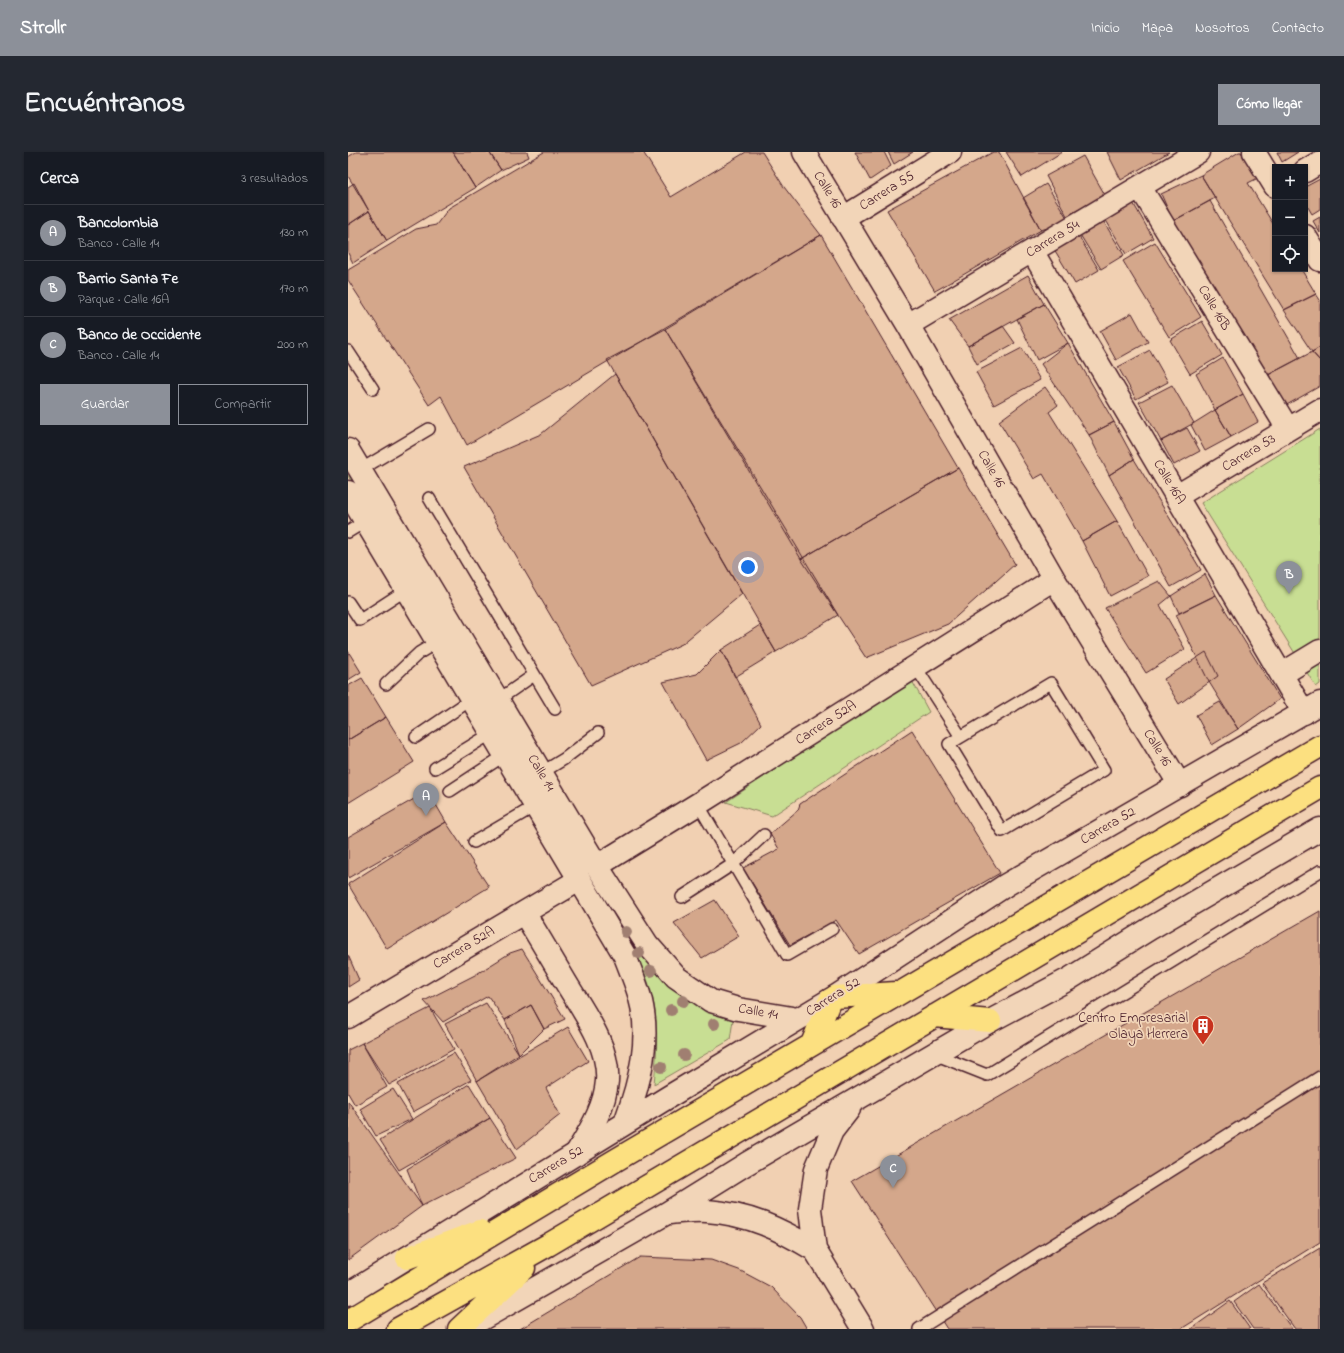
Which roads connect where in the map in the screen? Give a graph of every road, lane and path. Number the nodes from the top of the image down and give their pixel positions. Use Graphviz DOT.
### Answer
graph roads {
  1 [pos="804,152"];
  2 [pos="950,152"];
  3 [pos="1198,152"];
  4 [pos="1254,152"];
  5 [pos="1320,162"];
  6 [pos="1308,169"];
  7 [pos="1272,181"];
  8 [pos="1140,187"];
  9 [pos="843,218"];
  10 [pos="1308,241"];
  11 [pos="1032,251"];
  12 [pos="1320,260"];
  13 [pos="908,325"];
  14 [pos="348,351"];
  15 [pos="373,389"];
  16 [pos="1320,410"];
  17 [pos="428,429"];
  18 [pos="1288,429"];
  19 [pos="348,450"];
  20 [pos="360,470"];
  21 [pos="348,492"];
  22 [pos="1177,496"];
  23 [pos="429,498"];
  24 [pos="357,527"];
  25 [pos="1054,579"];
  26 [pos="406,590"];
  27 [pos="348,602"];
  28 [pos="438,642"];
  29 [pos="1320,651"];
  30 [pos="915,666"];
  31 [pos="1282,674"];
  32 [pos="534,675"];
  33 [pos="386,684"];
  34 [pos="472,700"];
  35 [pos="498,700"];
  36 [pos="1312,708"];
  37 [pos="555,709"];
  38 [pos="492,733"];
  39 [pos="598,733"];
  40 [pos="416,737"];
  41 [pos="961,737"];
  42 [pos="1320,746"];
  43 [pos="505,755"];
  44 [pos="435,768"];
  45 [pos="541,773"];
  46 [pos="1180,785"];
  47 [pos="1320,788"];
  48 [pos="450,791"];
  49 [pos="698,804"];
  50 [pos="535,806"];
  51 [pos="1320,829"];
  52 [pos="764,835"];
  53 [pos="474,842"];
  54 [pos="733,864"];
  55 [pos="597,866"];
  56 [pos="1320,871"];
  57 [pos="579,880"];
  58 [pos="682,897"];
  59 [pos="524,913"];
  60 [pos="832,929"];
  61 [pos="899,993"];
  62 [pos="833,998"];
  63 [pos="934,1016"];
  64 [pos="348,1017"];
  65 [pos="798,1019"];
  66 [pos="990,1021"];
  67 [pos="812,1044"];
  68 [pos="934,1054"];
  69 [pos="1320,1077"];
  70 [pos="857,1099"];
  71 [pos="625,1123"];
  72 [pos="576,1154"];
  73 [pos="531,1212"];
  74 [pos="667,1213"];
  75 [pos="548,1245"];
  76 [pos="815,1250"];
  77 [pos="407,1258"];
  78 [pos="348,1294"];
  79 [pos="348,1321"];
  80 [pos="398,1329"];
  81 [pos="459,1329"];
  82 [pos="465,1329"];
  83 [pos="863,1329"];
  84 [pos="920,1329"];
  1 -- 9 [label="street, Calle 16"];
  2 -- 9 [label="street, Carrera 55"];
  3 -- 8 [label="street, Carrera 54"];
  4 -- 7 [label="street"];
  5 -- 6 [label="street"];
  8 -- 11 [label="street, Carrera 54"];
  8 -- 18 [label="street, Calle 16B"];
  9 -- 13 [label="street, Calle 16"];
  10 -- 12 [label="street"];
  11 -- 13 [label="street, Carrera 54"];
  11 -- 22 [label="street, Calle 16A"];
  13 -- 25 [label="street, Calle 16"];
  14 -- 15 [label="lane"];
  16 -- 18 [label="street, Carrera 53"];
  17 -- 20 [label="lane"];
  18 -- 22 [label="street, Carrera 53"];
  19 -- 20 [label="street, Calle 14"];
  20 -- 35 [label="street, Calle 14"];
  21 -- 24 [label="street, Calle 14"];
  22 -- 31 [label="street, Calle 16A"];
  23 -- 32 [label="lane"];
  24 -- 26 [label="street, Calle 14"];
  25 -- 30 [label="street, Carrera 52A"];
  25 -- 46 [label="street, Calle 16"];
  26 -- 27 [label="lane"];
  26 -- 28 [label="street, Calle 14"];
  28 -- 33 [label="lane"];
  28 -- 34 [label="street, Calle 14"];
  29 -- 31 [label="street"];
  30 -- 41 [label="lane"];
  30 -- 49 [label="street, Carrera 52A"];
  31 -- 36 [label="street, Calle 16A"];
  32 -- 35 [label="lane"];
  32 -- 37 [label="lane"];
  34 -- 38 [label="street, Calle 14"];
  34 -- 40 [label="lane"];
  35 -- 45 [label="street, Calle 14"];
  36 -- 46 [label="street, Carrera 52"];
  38 -- 43 [label="street, Calle 14"];
  38 -- 44 [label="lane"];
  39 -- 45 [label="lane"];
  41 -- 41 [label="lane"];
  42 -- 61 [label="main road, Carrera 52"];
  43 -- 48 [label="lane"];
  43 -- 50 [label="street, Calle 14"];
  45 -- 55 [label="street, Calle 14"];
  46 -- 62 [label="street, Carrera 52"];
  47 -- 63 [label="main road"];
  49 -- 54 [label="lane"];
  49 -- 55 [label="street, Carrera 52A"];
  50 -- 53 [label="lane"];
  50 -- 57 [label="street, Calle 14"];
  51 -- 66 [label="street"];
  52 -- 54 [label="lane"];
  54 -- 58 [label="lane"];
  54 -- 60 [label="lane"];
  55 -- 65 [label="street, Calle 14"];
  56 -- 68 [label="lane"];
  57 -- 59 [label="street, Carrera 52A"];
  57 -- 71 [label="street, Calle 14"];
  59 -- 64 [label="street, Carrera 52A"];
  59 -- 72 [label="street"];
  61 -- 62 [label="main road"];
  61 -- 67 [label="main road, Carrera 52"];
  62 -- 65 [label="street, Carrera 52"];
  62 -- 67 [label="main road"];
  63 -- 66 [label="main road"];
  63 -- 75 [label="main road"];
  65 -- 71 [label="street, Carrera 52"];
  66 -- 68 [label="street"];
  67 -- 73 [label="main road, Carrera 52"];
  68 -- 70 [label="street"];
  69 -- 84 [label="lane"];
  70 -- 74 [label="street"];
  70 -- 76 [label="street"];
  71 -- 72 [label="street, Carrera 52"];
  72 -- 77 [label="street, Carrera 52"];
  73 -- 77 [label="main road"];
  73 -- 79 [label="main road, Carrera 52"];
  74 -- 76 [label="street"];
  74 -- 82 [label="street"];
  75 -- 80 [label="main road"];
  75 -- 81 [label="main road"];
  76 -- 83 [label="street"];
  77 -- 78 [label="street, Carrera 52"];
}
